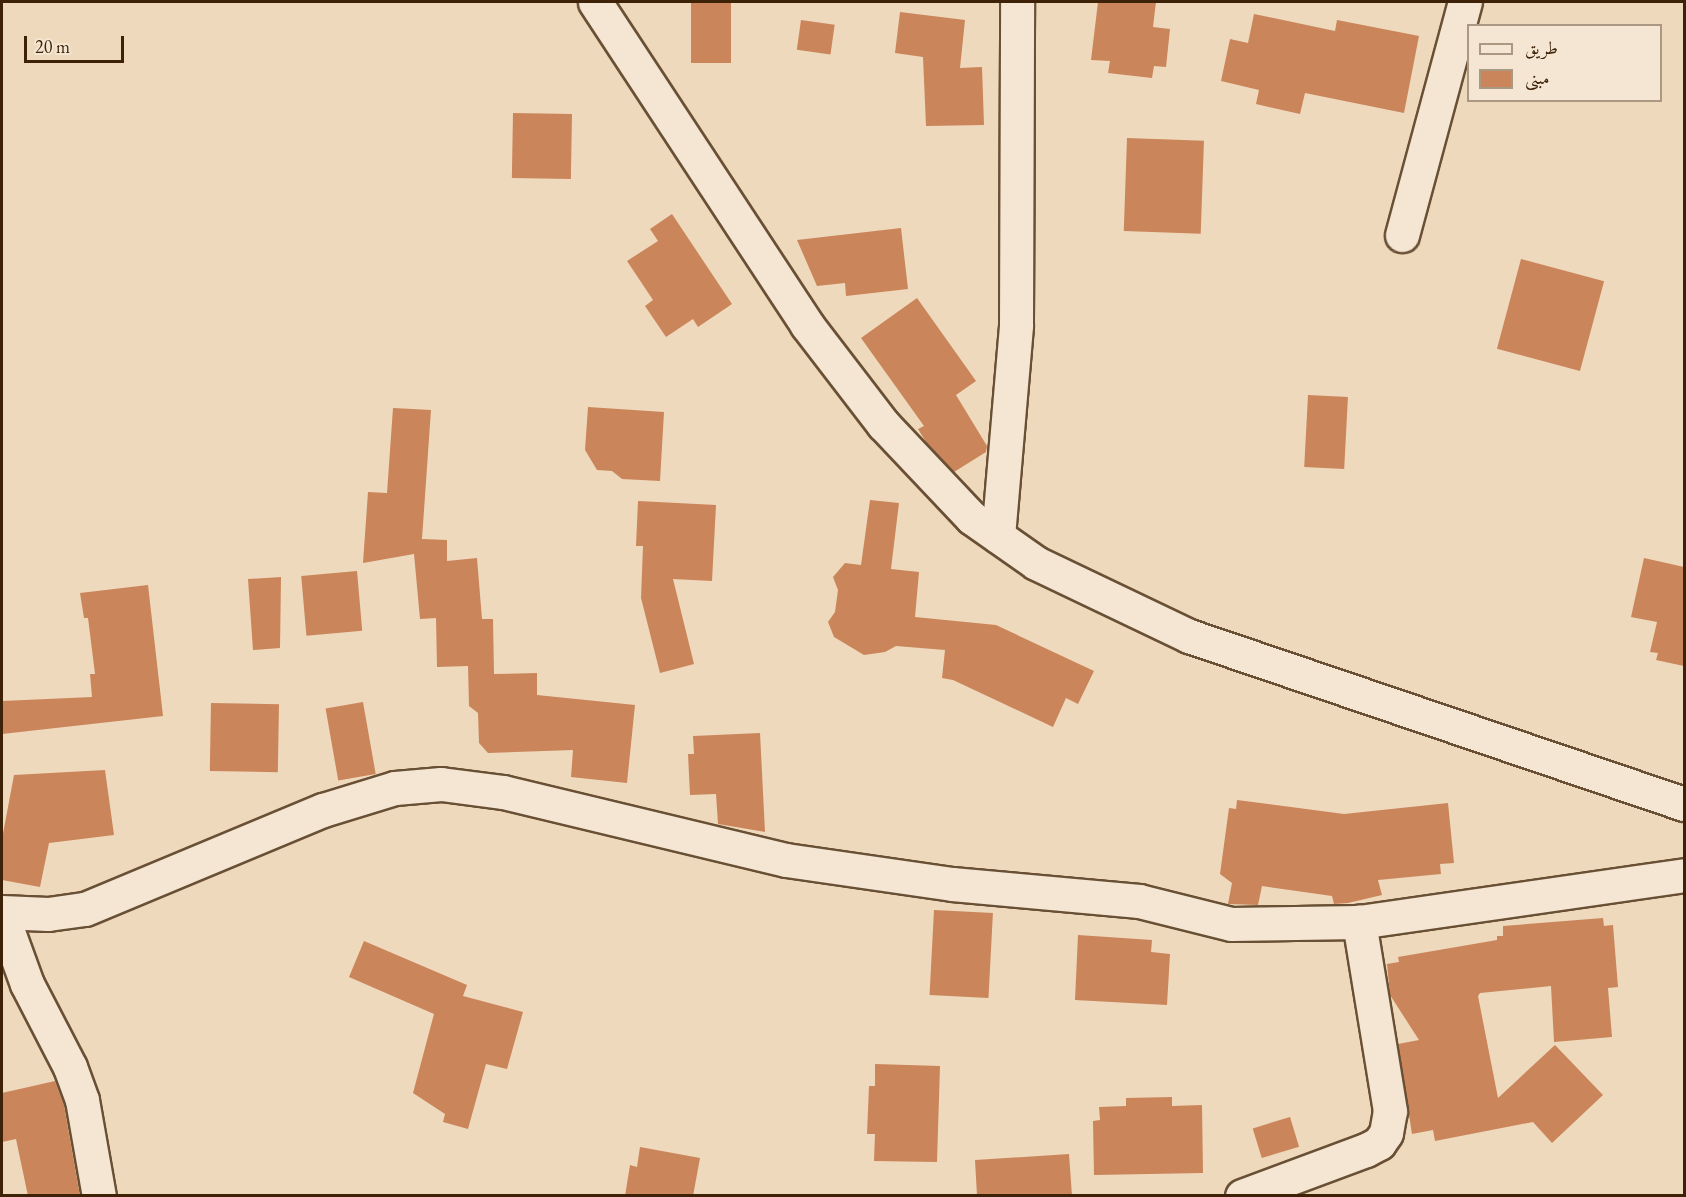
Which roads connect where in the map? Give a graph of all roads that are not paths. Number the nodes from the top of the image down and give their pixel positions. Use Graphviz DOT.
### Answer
graph roads {
  1 [pos="595,2"];
  2 [pos="1017,2"];
  3 [pos="1465,2"];
  4 [pos="1402,235"];
  5 [pos="998,536"];
  6 [pos="1684,804"];
  7 [pos="1684,875"];
  8 [pos="2,913"];
  9 [pos="1359,922"];
  10 [pos="99,1196"];
  11 [pos="1242,1196"];
  1 -- 5 [label="street"];
  2 -- 5 [label="street"];
  3 -- 4 [label="street"];
  5 -- 6 [label="street"];
  7 -- 9 [label="street"];
  8 -- 9 [label="street"];
  8 -- 10 [label="street"];
  9 -- 11 [label="street"];
}
